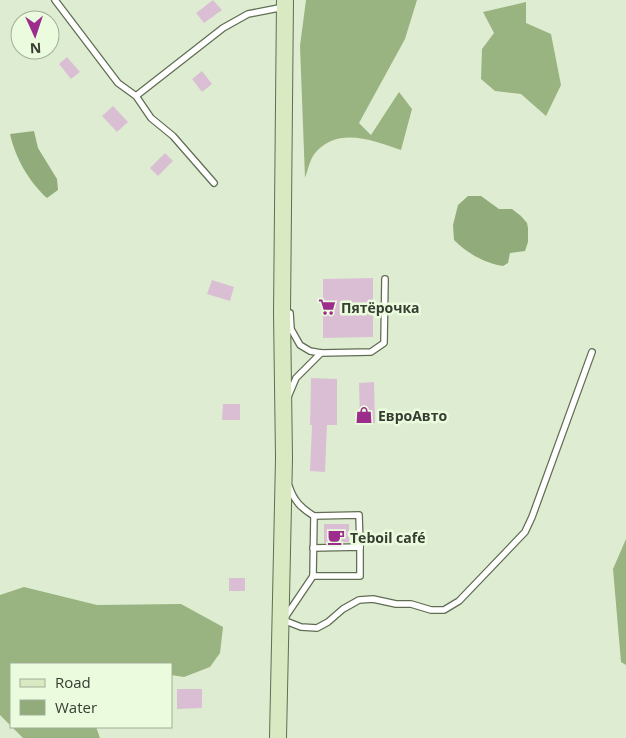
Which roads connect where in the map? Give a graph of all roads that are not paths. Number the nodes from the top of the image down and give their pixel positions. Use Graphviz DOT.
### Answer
graph roads {
  1 [pos="55,0"];
  2 [pos="285,3"];
  3 [pos="136,96"];
  4 [pos="214,183"];
  5 [pos="283,238"];
  6 [pos="385,279"];
  7 [pos="592,352"];
  8 [pos="321,353"];
  9 [pos="284,426"];
  10 [pos="284,458"];
  11 [pos="314,516"];
  12 [pos="360,547"];
  13 [pos="313,548"];
  14 [pos="313,576"];
  15 [pos="283,620"];
  16 [pos="280,637"];
  17 [pos="278,738"];
  1 -- 3 [label="lane"];
  2 -- 3 [label="lane"];
  2 -- 5 [label="main road"];
  3 -- 4 [label="lane"];
  5 -- 8 [label="lane"];
  5 -- 9 [label="main road"];
  6 -- 8 [label="lane"];
  7 -- 15 [label="lane"];
  8 -- 9 [label="lane"];
  9 -- 10 [label="main road"];
  10 -- 11 [label="lane"];
  10 -- 16 [label="main road"];
  11 -- 12 [label="lane"];
  11 -- 13 [label="lane"];
  12 -- 13 [label="lane"];
  12 -- 14 [label="lane"];
  13 -- 14 [label="lane"];
  14 -- 15 [label="lane"];
  15 -- 16 [label="lane"];
  16 -- 17 [label="main road"];
}
